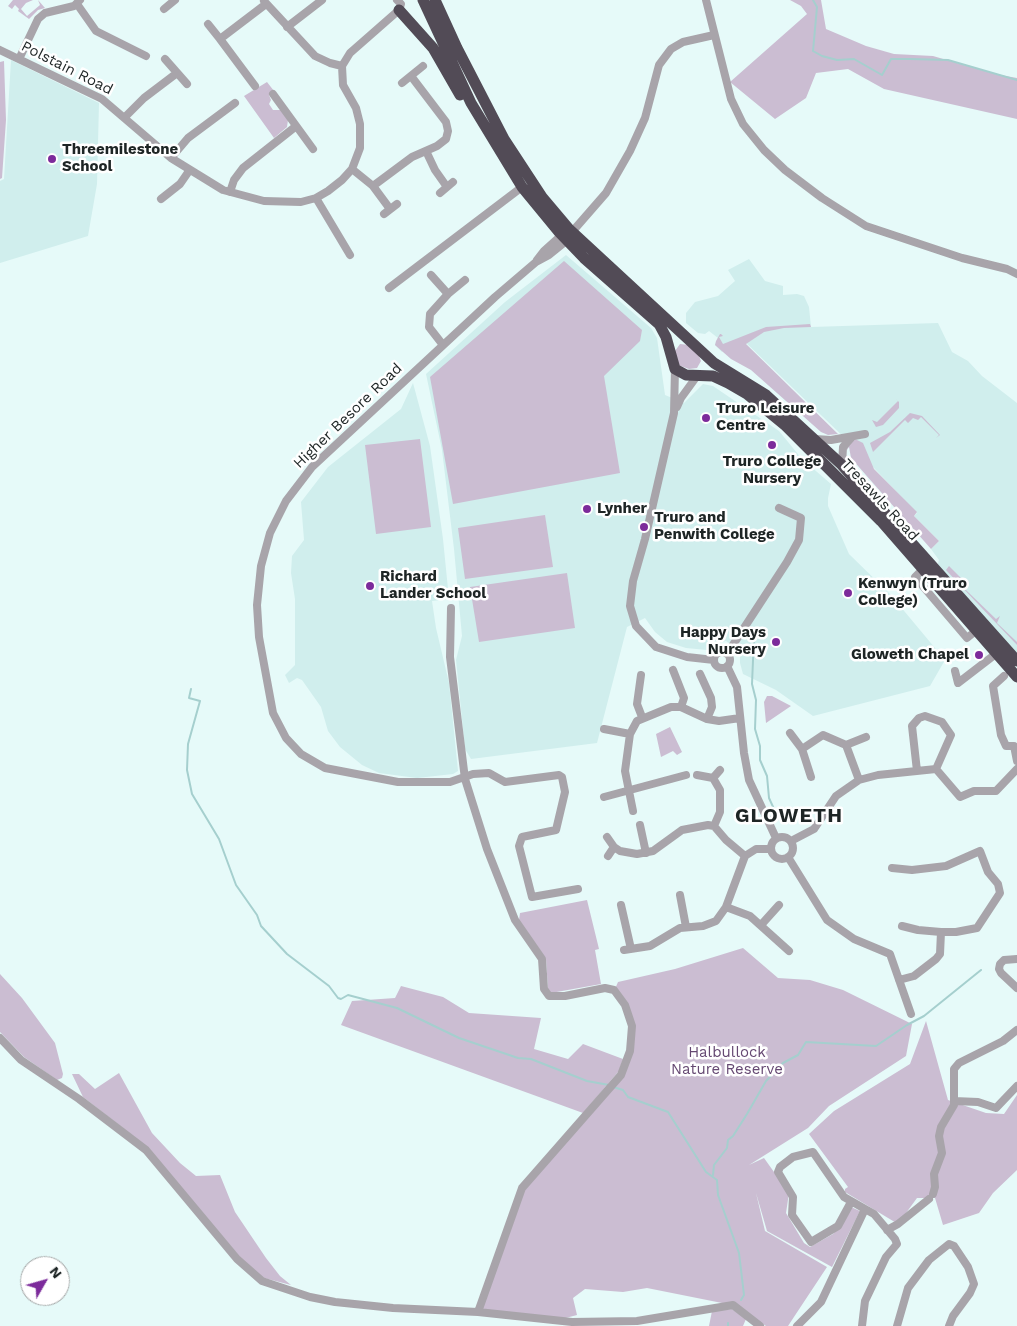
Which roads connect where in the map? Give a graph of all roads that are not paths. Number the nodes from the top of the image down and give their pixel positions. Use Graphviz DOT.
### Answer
graph roads {
  1 [pos="322,0"];
  2 [pos="391,0"];
  3 [pos="423,0"];
  4 [pos="435,0"];
  5 [pos="706,0"];
  6 [pos="171,1"];
  7 [pos="79,2"];
  8 [pos="264,2"];
  9 [pos="399,5"];
  10 [pos="164,9"];
  11 [pos="208,24"];
  12 [pos="287,27"];
  13 [pos="714,35"];
  14 [pos="220,39"];
  15 [pos="0,50"];
  16 [pos="20,57"];
  17 [pos="165,59"];
  18 [pos="137,62"];
  19 [pos="342,66"];
  20 [pos="423,66"];
  21 [pos="177,73"];
  22 [pos="411,76"];
  23 [pos="402,82"];
  24 [pos="187,84"];
  25 [pos="255,86"];
  26 [pos="273,94"];
  27 [pos="278,101"];
  28 [pos="236,104"];
  29 [pos="272,106"];
  30 [pos="125,117"];
  31 [pos="295,127"];
  32 [pos="493,141"];
  33 [pos="313,149"];
  34 [pos="426,151"];
  35 [pos="171,158"];
  36 [pos="352,169"];
  37 [pos="189,171"];
  38 [pos="373,186"];
  39 [pos="522,187"];
  40 [pos="230,192"];
  41 [pos="440,193"];
  42 [pos="162,198"];
  43 [pos="316,198"];
  44 [pos="390,209"];
  45 [pos="569,234"];
  46 [pos="350,255"];
  47 [pos="1017,274"];
  48 [pos="431,276"];
  49 [pos="465,280"];
  50 [pos="389,288"];
  51 [pos="448,294"];
  52 [pos="689,339"];
  53 [pos="442,345"];
  54 [pos="670,356"];
  55 [pos="706,356"];
  56 [pos="674,369"];
  57 [pos="698,376"];
  58 [pos="674,413"];
  59 [pos="865,434"];
  60 [pos="853,438"];
  61 [pos="815,439"];
  62 [pos="842,465"];
  63 [pos="779,508"];
  64 [pos="924,568"];
  65 [pos="451,608"];
  66 [pos="977,630"];
  67 [pos="997,653"];
  68 [pos="727,654"];
  69 [pos="714,660"];
  70 [pos="1017,661"];
  71 [pos="727,666"];
  72 [pos="673,670"];
  73 [pos="955,671"];
  74 [pos="700,674"];
  75 [pos="641,675"];
  76 [pos="1004,676"];
  77 [pos="1017,676"];
  78 [pos="682,707"];
  79 [pos="642,717"];
  80 [pos="740,718"];
  81 [pos="707,719"];
  82 [pos="604,729"];
  83 [pos="790,733"];
  84 [pos="630,734"];
  85 [pos="866,737"];
  86 [pos="846,745"];
  87 [pos="802,750"];
  88 [pos="1017,760"];
  89 [pos="936,768"];
  90 [pos="1017,769"];
  91 [pos="720,770"];
  92 [pos="917,770"];
  93 [pos="683,773"];
  94 [pos="697,774"];
  95 [pos="811,777"];
  96 [pos="713,778"];
  97 [pos="465,779"];
  98 [pos="859,780"];
  99 [pos="628,789"];
  100 [pos="604,796"];
  101 [pos="633,810"];
  102 [pos="640,825"];
  103 [pos="714,826"];
  104 [pos="607,837"];
  105 [pos="776,838"];
  106 [pos="791,841"];
  107 [pos="614,847"];
  108 [pos="771,849"];
  109 [pos="646,853"];
  110 [pos="608,856"];
  111 [pos="745,856"];
  112 [pos="788,857"];
  113 [pos="892,868"];
  114 [pos="578,889"];
  115 [pos="680,895"];
  116 [pos="621,905"];
  117 [pos="779,905"];
  118 [pos="726,907"];
  119 [pos="761,926"];
  120 [pos="902,926"];
  121 [pos="686,927"];
  122 [pos="941,932"];
  123 [pos="790,951"];
  124 [pos="1017,960"];
  125 [pos="899,980"];
  126 [pos="1017,988"];
  127 [pos="911,1014"];
  128 [pos="1017,1030"];
  129 [pos="0,1038"];
  130 [pos="1017,1086"];
  131 [pos="954,1101"];
  132 [pos="851,1202"];
  133 [pos="865,1209"];
  134 [pos="887,1230"];
  135 [pos="478,1312"];
  136 [pos="760,1326"];
  137 [pos="798,1326"];
  138 [pos="862,1326"];
  139 [pos="897,1326"];
  140 [pos="949,1326"];
  1 -- 12 [label="street"];
  2 -- 9 [label="street"];
  3 -- 32 [label="highway"];
  4 -- 45 [label="highway"];
  5 -- 13 [label="street"];
  6 -- 10 [label="street"];
  7 -- 16 [label="street"];
  7 -- 18 [label="street"];
  8 -- 12 [label="street"];
  8 -- 14 [label="street"];
  9 -- 19 [label="street"];
  9 -- 32 [label="highway"];
  11 -- 14 [label="street"];
  12 -- 19 [label="street"];
  13 -- 45 [label="street, Higher Besore Road"];
  13 -- 47 [label="street"];
  14 -- 25 [label="street"];
  15 -- 16 [label="street, Polstain Road"];
  16 -- 30 [label="street, Polstain Road"];
  17 -- 21 [label="street"];
  19 -- 36 [label="street, Polstain Road"];
  20 -- 22 [label="street"];
  21 -- 24 [label="street"];
  21 -- 30 [label="street"];
  22 -- 23 [label="street"];
  22 -- 34 [label="street"];
  26 -- 27 [label="street"];
  27 -- 29 [label="street"];
  27 -- 31 [label="street"];
  28 -- 35 [label="street"];
  30 -- 35 [label="street, Polstain Road"];
  31 -- 33 [label="street"];
  31 -- 40 [label="street"];
  32 -- 39 [label="highway"];
  34 -- 38 [label="street"];
  34 -- 41 [label="street"];
  35 -- 37 [label="street, Polstain Road"];
  36 -- 38 [label="street"];
  36 -- 43 [label="street, Polstain Road"];
  37 -- 40 [label="street, Polstain Road"];
  37 -- 42 [label="street"];
  38 -- 44 [label="street"];
  39 -- 45 [label="highway"];
  39 -- 50 [label="street"];
  40 -- 43 [label="street, Polstain Road"];
  43 -- 46 [label="street"];
  45 -- 52 [label="highway"];
  45 -- 53 [label="street, Higher Besore Road"];
  45 -- 54 [label="highway"];
  48 -- 51 [label="street"];
  49 -- 51 [label="street"];
  51 -- 53 [label="street"];
  52 -- 54 [label="highway"];
  52 -- 55 [label="highway"];
  53 -- 97 [label="street, Higher Besore Road"];
  54 -- 56 [label="highway"];
  55 -- 57 [label="highway"];
  55 -- 61 [label="highway, Tresawls Road"];
  56 -- 57 [label="highway"];
  56 -- 58 [label="street"];
  57 -- 58 [label="street"];
  57 -- 64 [label="highway, Tresawls Road"];
  58 -- 69 [label="street"];
  59 -- 60 [label="street"];
  60 -- 61 [label="street"];
  60 -- 62 [label="street"];
  61 -- 62 [label="highway, Tresawls Road"];
  62 -- 70 [label="highway, Tresawls Road"];
  63 -- 68 [label="street"];
  64 -- 66 [label="highway, Tresawls Road"];
  64 -- 66 [label="street"];
  65 -- 97 [label="street"];
  66 -- 67 [label="highway, Tresawls Road"];
  67 -- 73 [label="street"];
  67 -- 77 [label="highway, Tresawls Road"];
  68 -- 69 [label="street"];
  68 -- 71 [label="street"];
  69 -- 71 [label="street"];
  71 -- 80 [label="street"];
  72 -- 78 [label="street"];
  74 -- 81 [label="street"];
  75 -- 79 [label="street"];
  76 -- 88 [label="street"];
  78 -- 79 [label="street"];
  78 -- 81 [label="street"];
  79 -- 84 [label="street"];
  80 -- 81 [label="street"];
  80 -- 105 [label="street"];
  82 -- 84 [label="street"];
  83 -- 87 [label="street"];
  84 -- 99 [label="street"];
  85 -- 86 [label="street"];
  86 -- 87 [label="street"];
  86 -- 98 [label="street"];
  87 -- 95 [label="street"];
  89 -- 90 [label="street"];
  89 -- 92 [label="street"];
  89 -- 92 [label="street"];
  91 -- 96 [label="street"];
  92 -- 98 [label="street"];
  93 -- 99 [label="street"];
  94 -- 96 [label="street"];
  96 -- 103 [label="street"];
  97 -- 114 [label="street, Higher Besore Road"];
  97 -- 135 [label="street"];
  98 -- 106 [label="street"];
  99 -- 100 [label="street"];
  99 -- 101 [label="street"];
  102 -- 109 [label="street"];
  103 -- 109 [label="street"];
  103 -- 111 [label="street"];
  104 -- 107 [label="street"];
  105 -- 106 [label="street"];
  105 -- 108 [label="street"];
  106 -- 112 [label="street"];
  107 -- 109 [label="street"];
  107 -- 110 [label="street"];
  108 -- 111 [label="street"];
  108 -- 112 [label="street"];
  111 -- 118 [label="street"];
  112 -- 125 [label="street"];
  113 -- 122 [label="street"];
  115 -- 121 [label="street"];
  116 -- 121 [label="street"];
  117 -- 119 [label="street"];
  118 -- 119 [label="street"];
  118 -- 121 [label="street"];
  119 -- 123 [label="street"];
  120 -- 122 [label="street"];
  122 -- 125 [label="street"];
  124 -- 126 [label="street"];
  125 -- 127 [label="street"];
  128 -- 131 [label="street"];
  129 -- 135 [label="street"];
  130 -- 131 [label="street"];
  131 -- 134 [label="street"];
  132 -- 132 [label="street"];
  132 -- 133 [label="street"];
  133 -- 134 [label="street"];
  133 -- 137 [label="street"];
  134 -- 138 [label="street"];
  135 -- 136 [label="street"];
  139 -- 140 [label="street"];
}
